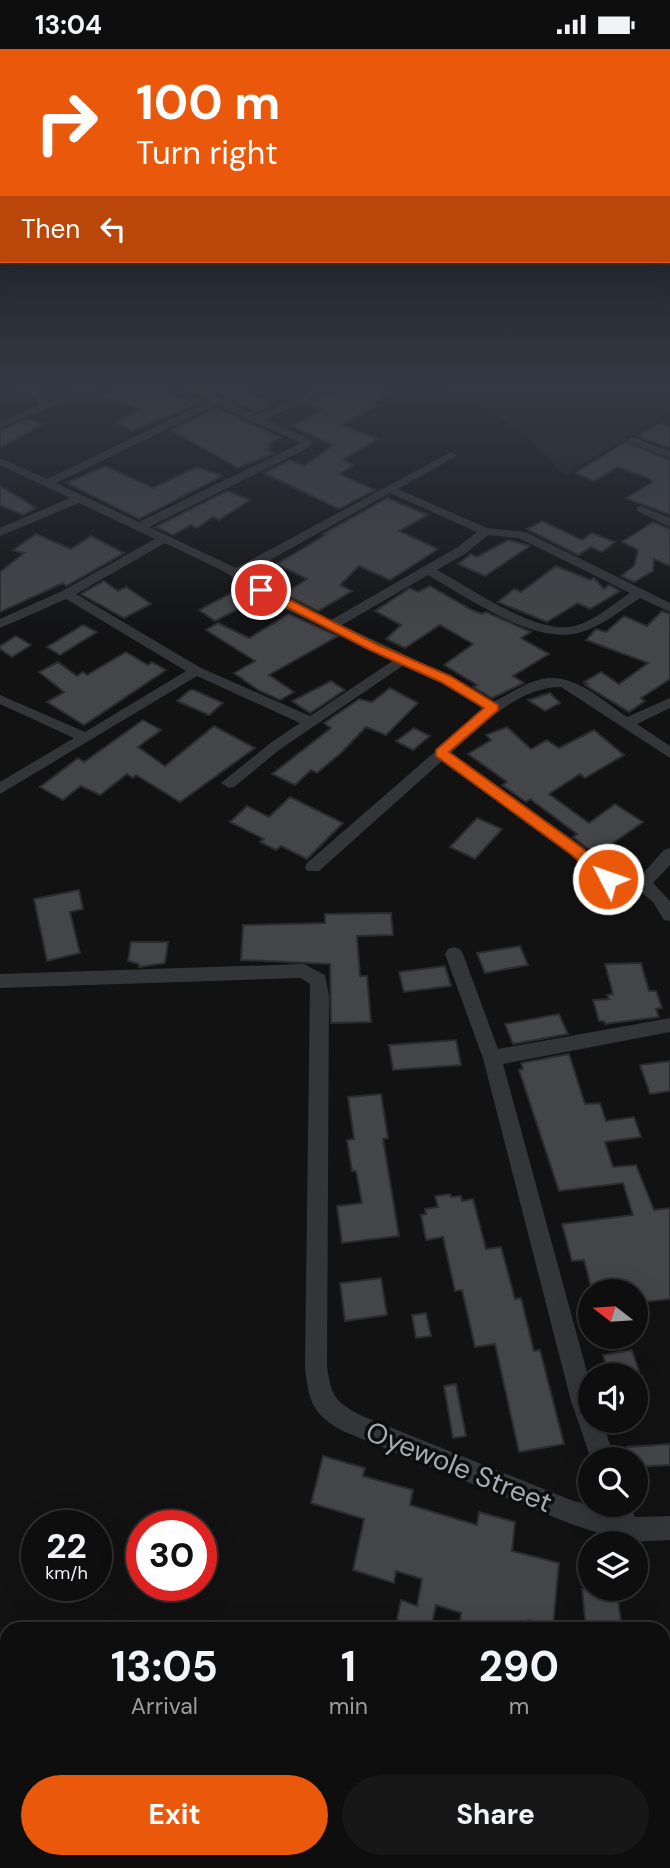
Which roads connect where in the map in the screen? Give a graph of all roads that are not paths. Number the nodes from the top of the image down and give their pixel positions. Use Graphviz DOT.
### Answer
graph roads {
  1 [pos="17,469"];
  2 [pos="77,469"];
  3 [pos="257,469"];
  4 [pos="426,469"];
  5 [pos="48,483"];
  6 [pos="390,489"];
  7 [pos="80,498"];
  8 [pos="641,509"];
  9 [pos="670,523"];
  10 [pos="139,527"];
  11 [pos="485,531"];
  12 [pos="0,532"];
  13 [pos="163,539"];
  14 [pos="426,569"];
  15 [pos="235,574"];
  16 [pos="640,593"];
  17 [pos="67,594"];
  18 [pos="670,608"];
  19 [pos="0,624"];
  20 [pos="331,626"];
  21 [pos="404,659"];
  22 [pos="196,671"];
  23 [pos="0,699"];
  24 [pos="670,702"];
  25 [pos="493,708"];
  26 [pos="310,722"];
  27 [pos="627,723"];
  28 [pos="85,737"];
  29 [pos="440,753"];
  30 [pos="670,753"];
  31 [pos="229,783"];
  32 [pos="0,789"];
  33 [pos="670,854"];
  34 [pos="313,867"];
  35 [pos="643,884"];
  36 [pos="670,915"];
  37 [pos="454,954"];
  38 [pos="0,981"];
  39 [pos="670,1025"];
  40 [pos="492,1058"];
  41 [pos="599,1447"];
  42 [pos="622,1517"];
  43 [pos="670,1528"];
  44 [pos="627,1530"];
  1 -- 5 [label="street"];
  2 -- 5 [label="street"];
  3 -- 10 [label="street"];
  4 -- 6 [label="street"];
  5 -- 7 [label="street"];
  6 -- 11 [label="street"];
  6 -- 15 [label="street"];
  7 -- 10 [label="street"];
  7 -- 12 [label="street"];
  8 -- 9 [label="street"];
  10 -- 13 [label="street"];
  11 -- 14 [label="street"];
  11 -- 16 [label="street"];
  13 -- 15 [label="street"];
  13 -- 17 [label="street"];
  14 -- 16 [label="street"];
  14 -- 20 [label="street"];
  15 -- 20 [label="street"];
  16 -- 18 [label="street"];
  17 -- 19 [label="street"];
  17 -- 22 [label="street"];
  20 -- 21 [label="street"];
  21 -- 25 [label="street"];
  21 -- 26 [label="street"];
  22 -- 26 [label="street"];
  22 -- 28 [label="street"];
  23 -- 28 [label="street"];
  24 -- 27 [label="street"];
  25 -- 27 [label="street"];
  25 -- 29 [label="street"];
  26 -- 31 [label="street"];
  27 -- 30 [label="street"];
  28 -- 32 [label="street"];
  29 -- 34 [label="street"];
  29 -- 35 [label="street"];
  33 -- 35 [label="street"];
  35 -- 36 [label="street"];
  37 -- 40 [label="street"];
  38 -- 44 [label="street, Oyewole Street"];
  39 -- 40 [label="street"];
  40 -- 41 [label="street"];
  42 -- 44 [label="street"];
  43 -- 44 [label="street, Oyewole Street"];
}
